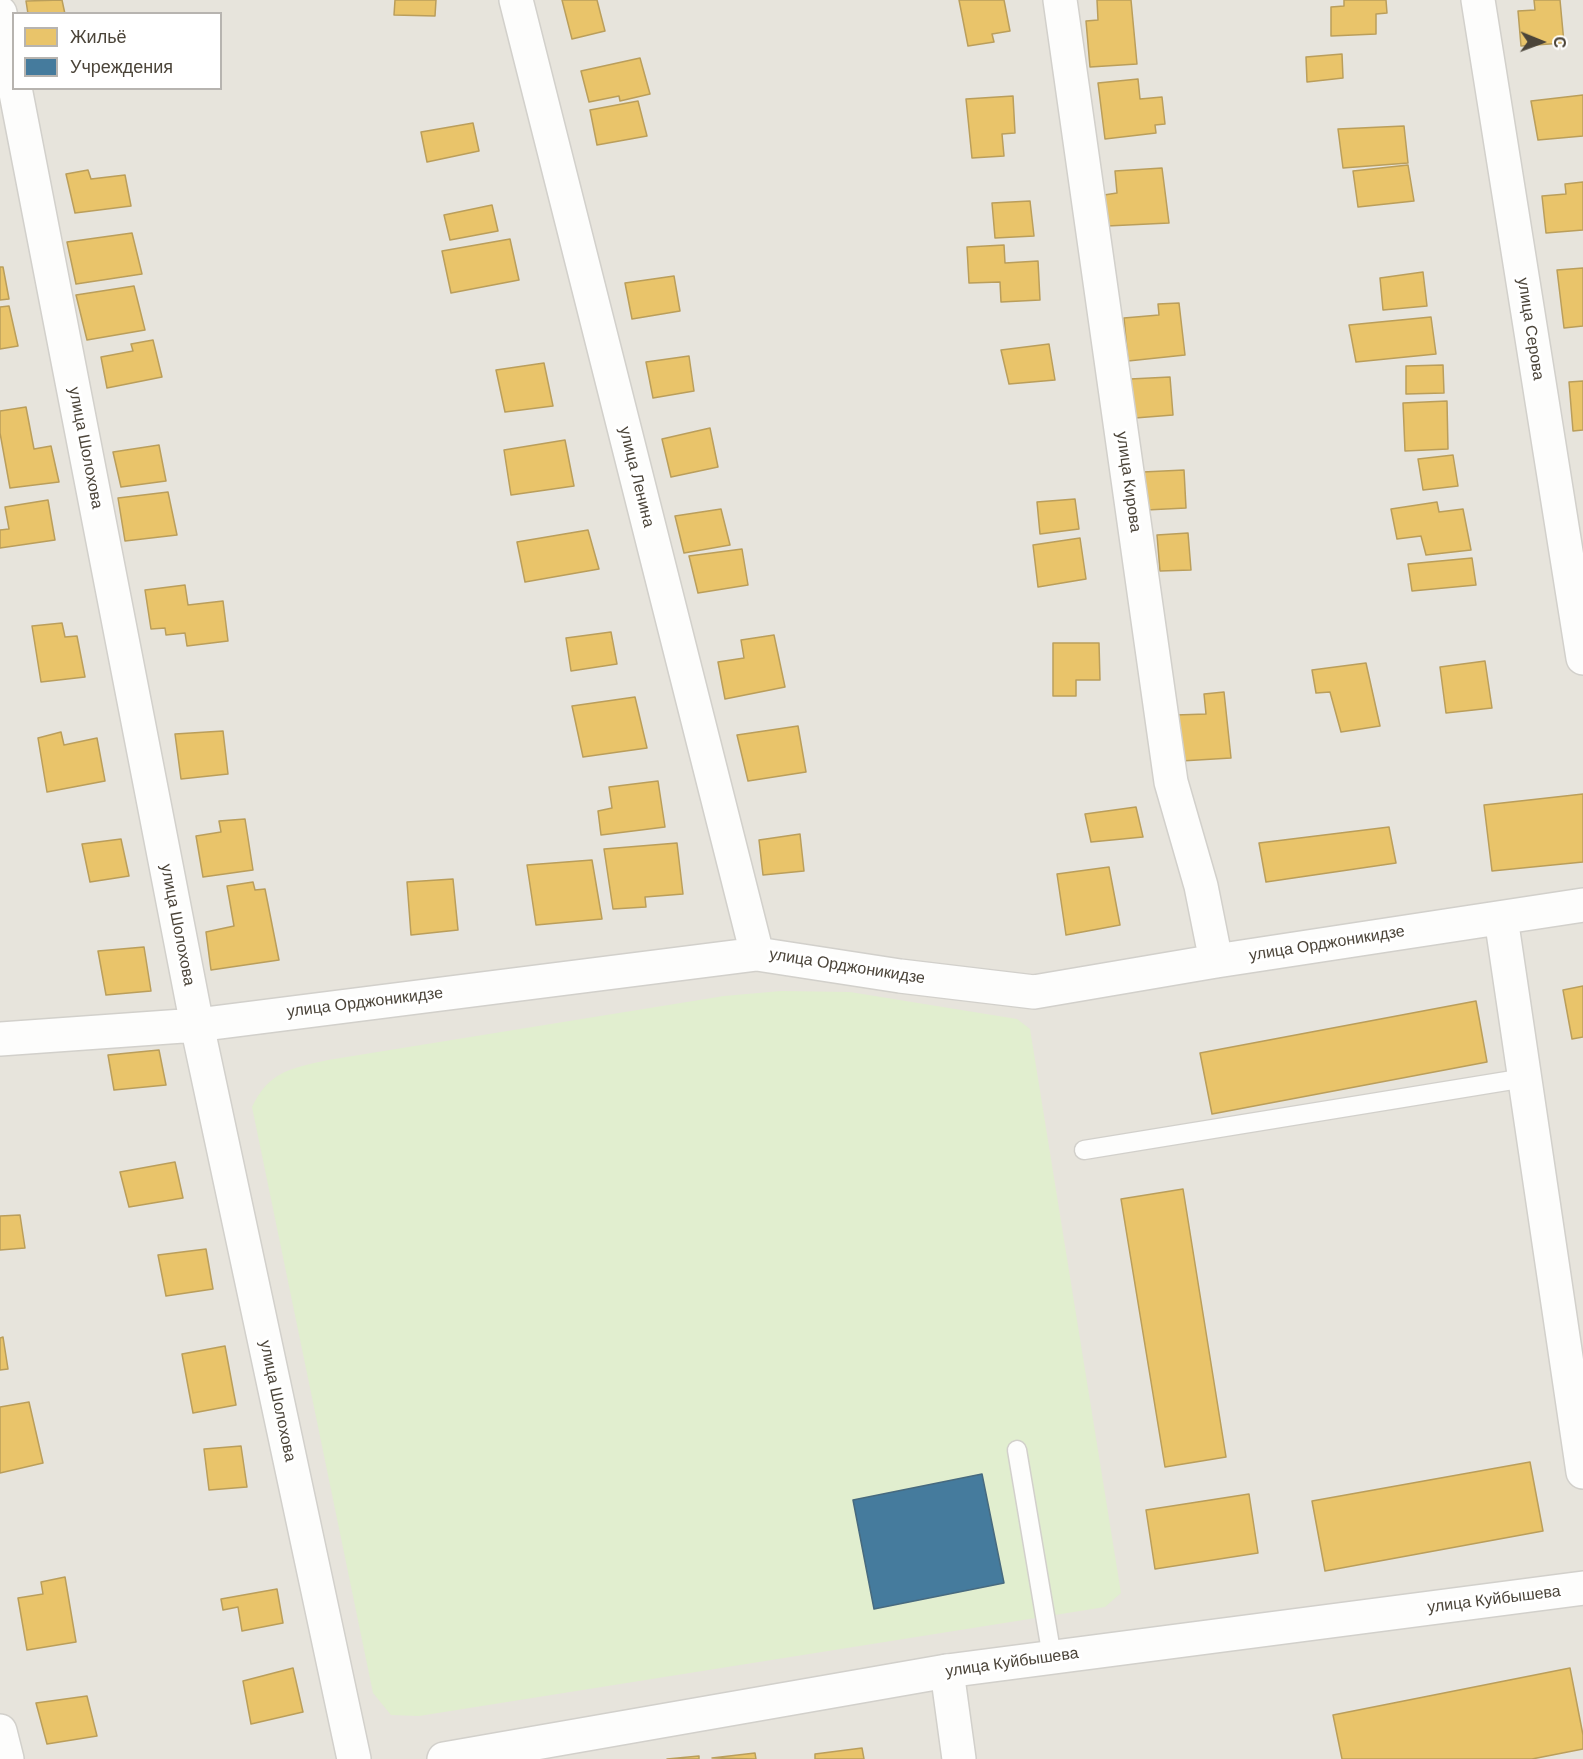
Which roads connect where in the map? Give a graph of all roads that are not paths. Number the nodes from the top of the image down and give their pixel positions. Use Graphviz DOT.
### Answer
graph roads {
  1 [pos="516,0"];
  2 [pos="1060,0"];
  3 [pos="1478,0"];
  4 [pos="0,13"];
  5 [pos="12,72"];
  6 [pos="15,90"];
  7 [pos="1583,658"];
  8 [pos="1583,905"];
  9 [pos="1501,918"];
  10 [pos="757,954"];
  11 [pos="1216,961"];
  12 [pos="197,1025"];
  13 [pos="0,1040"];
  14 [pos="1525,1078"];
  15 [pos="1084,1150"];
  16 [pos="1017,1450"];
  17 [pos="1583,1472"];
  18 [pos="1583,1588"];
  19 [pos="1052,1657"];
  20 [pos="947,1671"];
  21 [pos="0,1731"];
  22 [pos="7,1759"];
  23 [pos="354,1759"];
  24 [pos="444,1759"];
  25 [pos="959,1759"];
  1 -- 10 [label="street, улица Ленина"];
  2 -- 11 [label="street, улица Кирова"];
  3 -- 7 [label="street, улица Серова"];
  4 -- 5 [label="street"];
  6 -- 12 [label="street, улица Шолохова"];
  8 -- 9 [label="street, улица Орджоникидзе"];
  9 -- 11 [label="street, улица Орджоникидзе"];
  9 -- 14 [label="street"];
  10 -- 11 [label="street, улица Орджоникидзе"];
  10 -- 12 [label="street, улица Орджоникидзе"];
  12 -- 13 [label="street, улица Орджоникидзе"];
  12 -- 23 [label="street, улица Шолохова"];
  14 -- 15 [label="lane"];
  14 -- 17 [label="street"];
  16 -- 19 [label="lane"];
  18 -- 19 [label="street, улица Куйбышева"];
  19 -- 20 [label="street, улица Куйбышева"];
  20 -- 24 [label="street, улица Куйбышева"];
  20 -- 25 [label="street"];
  21 -- 22 [label="street"];
}
